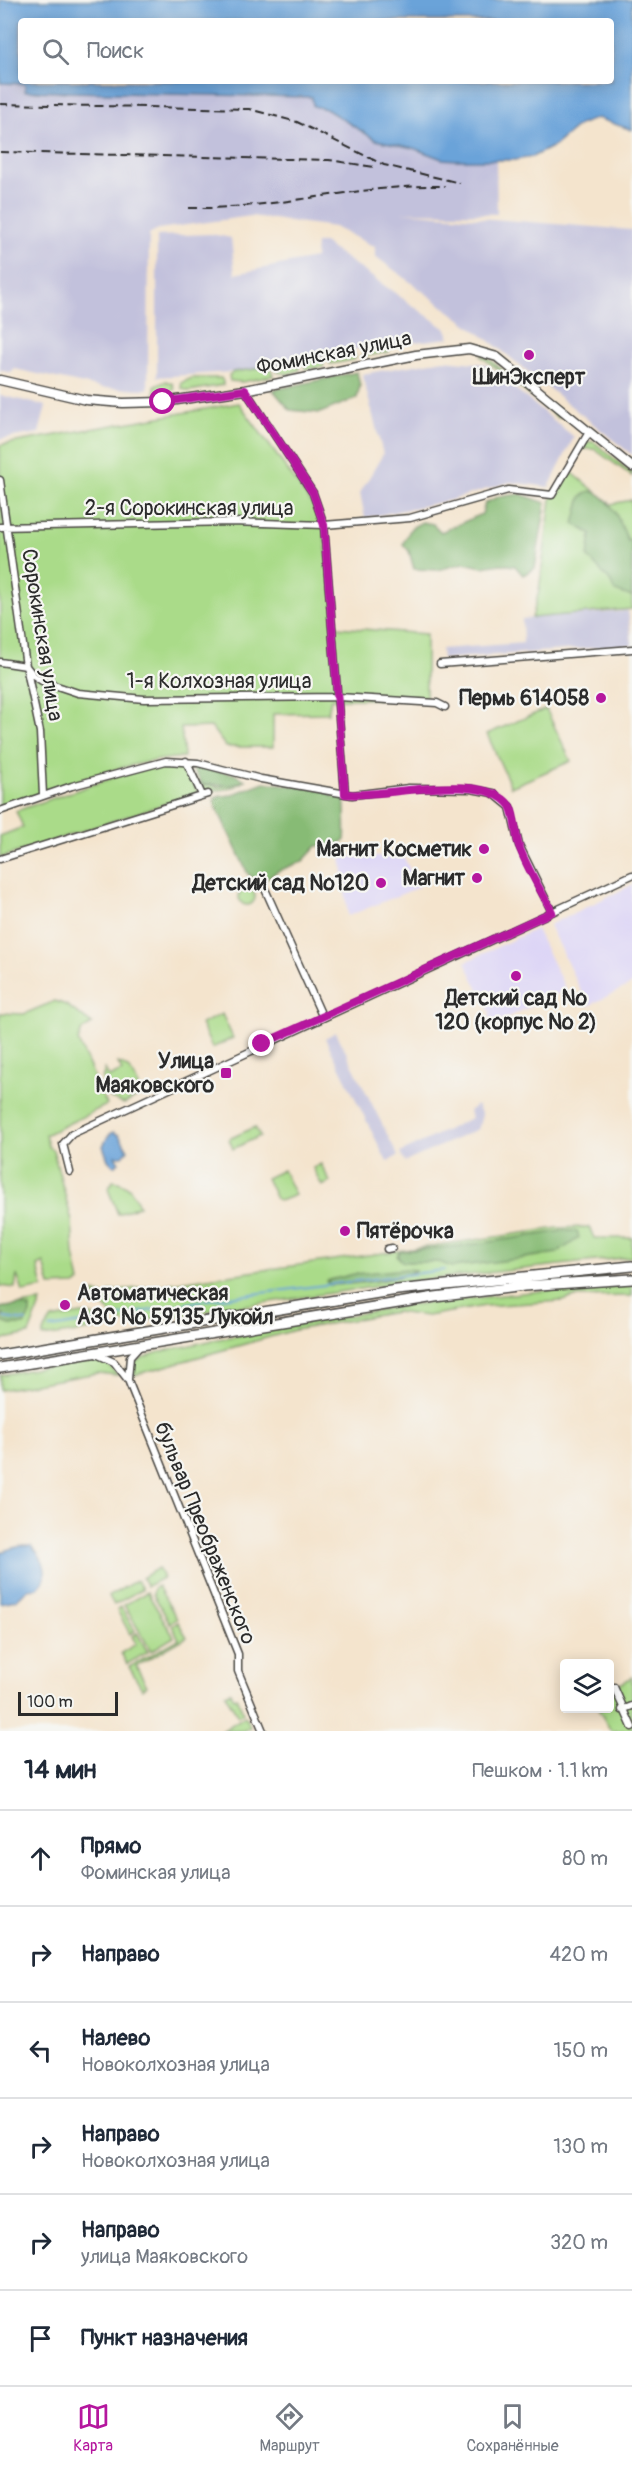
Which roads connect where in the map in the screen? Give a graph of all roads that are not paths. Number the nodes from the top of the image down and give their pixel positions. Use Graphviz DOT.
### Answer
graph roads {
  1 [pos="0,380"];
  2 [pos="245,390"];
  3 [pos="589,432"];
  4 [pos="632,468"];
  5 [pos="0,480"];
  6 [pos="324,525"];
  7 [pos="8,526"];
  8 [pos="0,527"];
  9 [pos="632,650"];
  10 [pos="0,662"];
  11 [pos="440,664"];
  12 [pos="26,666"];
  13 [pos="339,697"];
  14 [pos="445,707"];
  15 [pos="186,761"];
  16 [pos="345,794"];
  17 [pos="43,795"];
  18 [pos="0,811"];
  19 [pos="0,859"];
  20 [pos="632,875"];
  21 [pos="265,890"];
  22 [pos="552,912"];
  23 [pos="323,1018"];
  24 [pos="70,1172"];
  25 [pos="627,1266"];
  26 [pos="632,1279"];
  27 [pos="153,1341"];
  28 [pos="81,1354"];
  29 [pos="0,1355"];
  30 [pos="0,1368"];
  31 [pos="128,1380"];
  32 [pos="614,1687"];
  33 [pos="632,1706"];
  34 [pos="622,1710"];
  35 [pos="632,1727"];
  36 [pos="263,1731"];
  1 -- 2 [label="street, Фоминская улица"];
  2 -- 3 [label="street, Фоминская улица"];
  2 -- 6 [label="street"];
  3 -- 4 [label="street"];
  3 -- 6 [label="street, 2-я Сорокинская улица"];
  5 -- 7 [label="street, Сорокинская улица"];
  6 -- 7 [label="street, 2-я Сорокинская улица"];
  6 -- 13 [label="street"];
  7 -- 8 [label="street, 2-я Сорокинская улица"];
  7 -- 12 [label="street, Сорокинская улица"];
  9 -- 11 [label="street"];
  10 -- 12 [label="street, 1-я Колхозная улица"];
  12 -- 13 [label="street, 1-я Колхозная улица"];
  12 -- 17 [label="street, Сорокинская улица"];
  13 -- 14 [label="street, 1-я Колхозная улица"];
  13 -- 16 [label="street"];
  15 -- 16 [label="street"];
  15 -- 17 [label="street"];
  15 -- 19 [label="street"];
  16 -- 22 [label="street"];
  17 -- 18 [label="street"];
  20 -- 22 [label="street"];
  21 -- 23 [label="street"];
  22 -- 23 [label="street"];
  23 -- 24 [label="street"];
  25 -- 29 [label="main road"];
  26 -- 27 [label="main road"];
  27 -- 28 [label="main road"];
  27 -- 31 [label="street"];
  28 -- 30 [label="main road"];
  28 -- 31 [label="street"];
  31 -- 36 [label="street, бульвар Преображенского"];
  32 -- 34 [label="street"];
  33 -- 34 [label="street"];
  34 -- 35 [label="street"];
}
